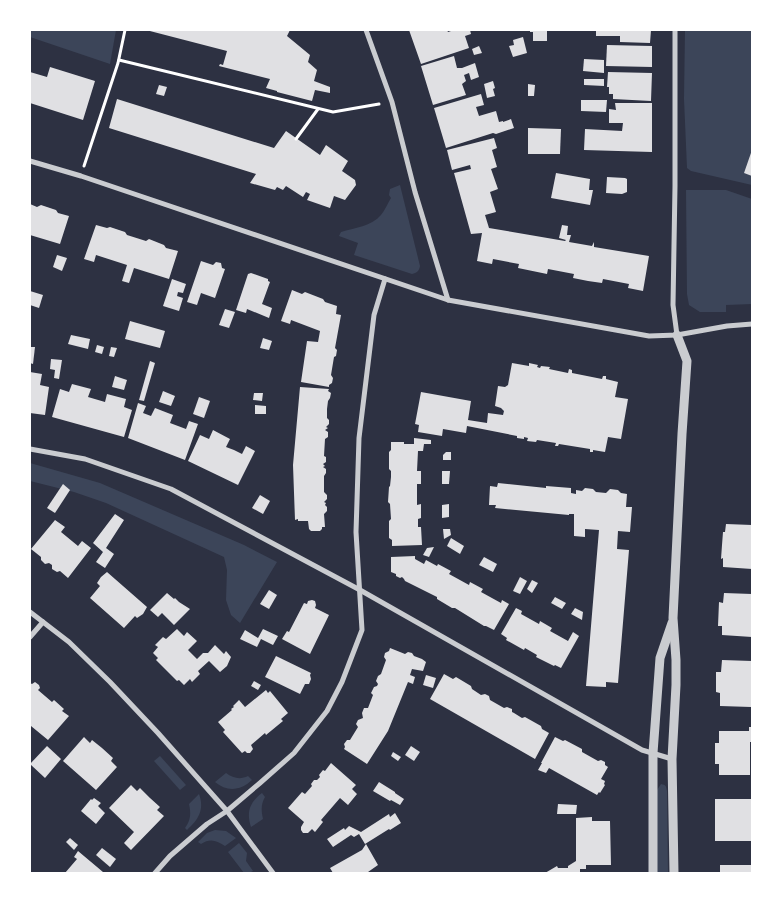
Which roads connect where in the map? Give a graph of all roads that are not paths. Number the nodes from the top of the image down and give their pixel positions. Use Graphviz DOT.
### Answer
graph roads {
  1 [pos="366,30"];
  2 [pos="675,30"];
  3 [pos="30,161"];
  4 [pos="385,279"];
  5 [pos="448,300"];
  6 [pos="752,324"];
  7 [pos="677,335"];
  8 [pos="30,449"];
  9 [pos="360,590"];
  10 [pos="30,612"];
  11 [pos="673,618"];
  12 [pos="44,622"];
  13 [pos="30,637"];
  14 [pos="652,753"];
  15 [pos="672,759"];
  16 [pos="226,811"];
  17 [pos="155,873"];
  18 [pos="273,873"];
  19 [pos="653,873"];
  20 [pos="674,873"];
  1 -- 5 [label="street"];
  2 -- 7 [label="street"];
  3 -- 4 [label="street"];
  4 -- 5 [label="street"];
  4 -- 9 [label="street"];
  5 -- 7 [label="street"];
  6 -- 7 [label="street"];
  7 -- 11 [label="street"];
  8 -- 9 [label="street"];
  9 -- 14 [label="street"];
  9 -- 16 [label="street"];
  10 -- 12 [label="street"];
  11 -- 14 [label="street"];
  11 -- 15 [label="street"];
  12 -- 13 [label="street"];
  12 -- 16 [label="street"];
  14 -- 15 [label="street"];
  14 -- 19 [label="street"];
  15 -- 20 [label="street"];
  16 -- 17 [label="street"];
  16 -- 18 [label="street"];
}
